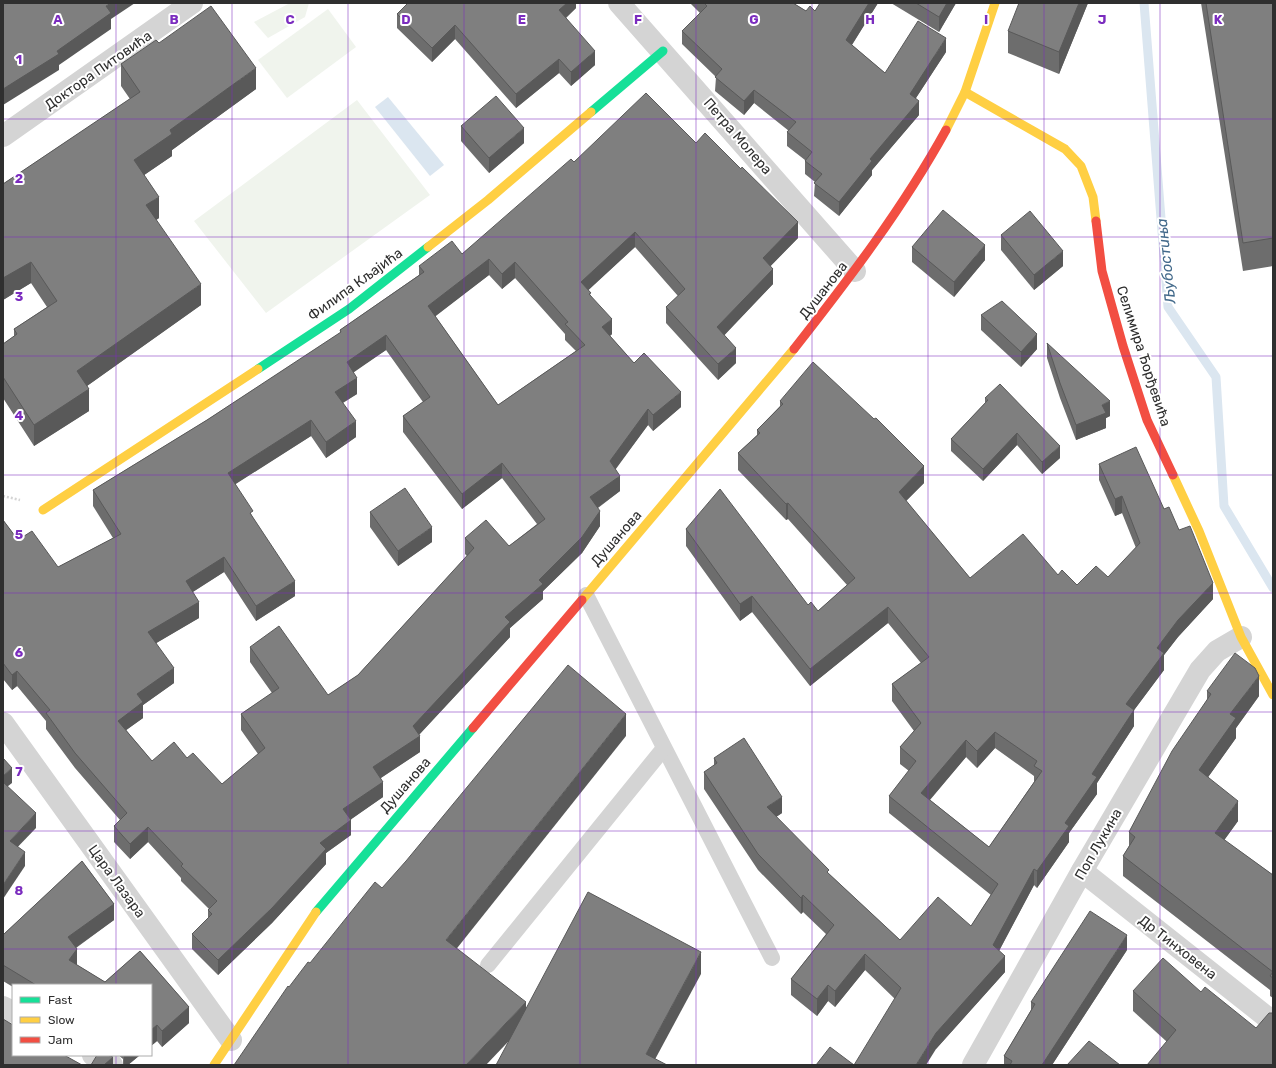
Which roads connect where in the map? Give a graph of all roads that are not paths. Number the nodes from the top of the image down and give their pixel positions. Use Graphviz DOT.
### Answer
graph roads {
  1 [pos="192,3"];
  2 [pos="619,3"];
  3 [pos="995,3"];
  4 [pos="663,51"];
  5 [pos="965,92"];
  6 [pos="3,136"];
  7 [pos="855,271"];
  8 [pos="43,510"];
  9 [pos="586,595"];
  10 [pos="1241,637"];
  11 [pos="1273,695"];
  12 [pos="3,723"];
  13 [pos="664,748"];
  14 [pos="1082,871"];
  15 [pos="772,958"];
  16 [pos="488,965"];
  17 [pos="3,1007"];
  18 [pos="12,1012"];
  19 [pos="1273,1022"];
  20 [pos="231,1040"];
  21 [pos="95,1056"];
  22 [pos="112,1065"];
  23 [pos="214,1065"];
  24 [pos="973,1065"];
  1 -- 6 [label="street, Доктора Питовића"];
  2 -- 4 [label="street, Петра Молера"];
  3 -- 5 [label="street, Душанова"];
  4 -- 7 [label="street, Петра Молера"];
  4 -- 8 [label="street, Филипа Кљајића"];
  5 -- 7 [label="street, Душанова"];
  5 -- 10 [label="street, Селимира Ђорђевића"];
  7 -- 9 [label="street, Душанова"];
  9 -- 13 [label="lane"];
  9 -- 20 [label="street, Душанова"];
  10 -- 11 [label="street, Селимира Ђорђевића"];
  10 -- 14 [label="street, Поп Лукина"];
  12 -- 20 [label="street, Цара Лазара"];
  13 -- 15 [label="lane"];
  13 -- 16 [label="lane"];
  14 -- 19 [label="street, Др Тинховена"];
  14 -- 24 [label="street, Поп Лукина"];
  17 -- 18 [label="street"];
  20 -- 23 [label="street, Душанова"];
  21 -- 22 [label="street"];
}
